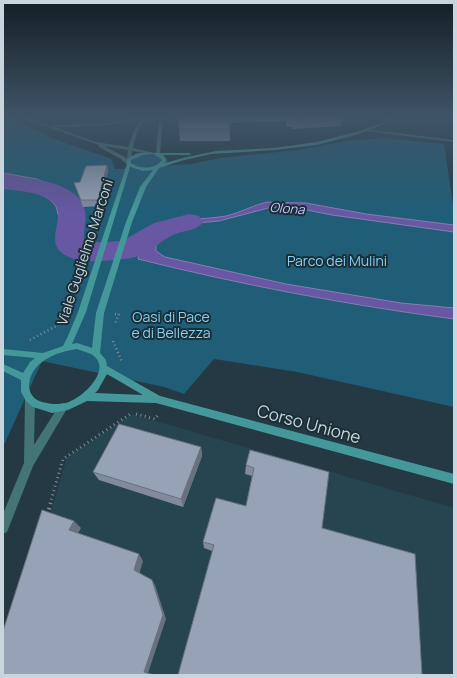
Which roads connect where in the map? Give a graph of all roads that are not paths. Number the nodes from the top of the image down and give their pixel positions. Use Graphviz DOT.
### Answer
graph roads {
  1 [pos="106,149"];
  2 [pos="123,149"];
  3 [pos="158,149"];
  4 [pos="254,149"];
  5 [pos="130,150"];
  6 [pos="216,152"];
  7 [pos="152,153"];
  8 [pos="158,154"];
  9 [pos="129,162"];
  10 [pos="157,167"];
  11 [pos="66,347"];
  12 [pos="3,352"];
  13 [pos="96,352"];
  14 [pos="43,356"];
  15 [pos="3,367"];
  16 [pos="104,368"];
  17 [pos="25,378"];
  18 [pos="86,397"];
  19 [pos="30,400"];
  20 [pos="161,400"];
  21 [pos="63,407"];
  22 [pos="29,463"];
  23 [pos="454,479"];
  24 [pos="3,528"];
  1 -- 9 [label="street"];
  2 -- 5 [label="street"];
  3 -- 8 [label="street"];
  4 -- 6 [label="street"];
  5 -- 7 [label="street"];
  5 -- 9 [label="street"];
  6 -- 8 [label="street"];
  6 -- 10 [label="street"];
  7 -- 8 [label="street"];
  7 -- 9 [label="street"];
  8 -- 10 [label="street"];
  9 -- 10 [label="street"];
  9 -- 11 [label="street, Viale Guglielmo Marconi"];
  10 -- 13 [label="street"];
  11 -- 13 [label="street, Viale Guglielmo Marconi"];
  11 -- 14 [label="street, Viale Guglielmo Marconi"];
  12 -- 14 [label="street"];
  13 -- 16 [label="street"];
  14 -- 17 [label="street, Viale Guglielmo Marconi"];
  15 -- 17 [label="street"];
  16 -- 18 [label="street"];
  16 -- 20 [label="street, Corso Unione"];
  17 -- 19 [label="street"];
  18 -- 20 [label="street, Corso Unione"];
  18 -- 21 [label="street"];
  19 -- 21 [label="street"];
  19 -- 22 [label="street"];
  20 -- 23 [label="street, Corso Unione"];
  21 -- 22 [label="street"];
  22 -- 24 [label="street"];
}
